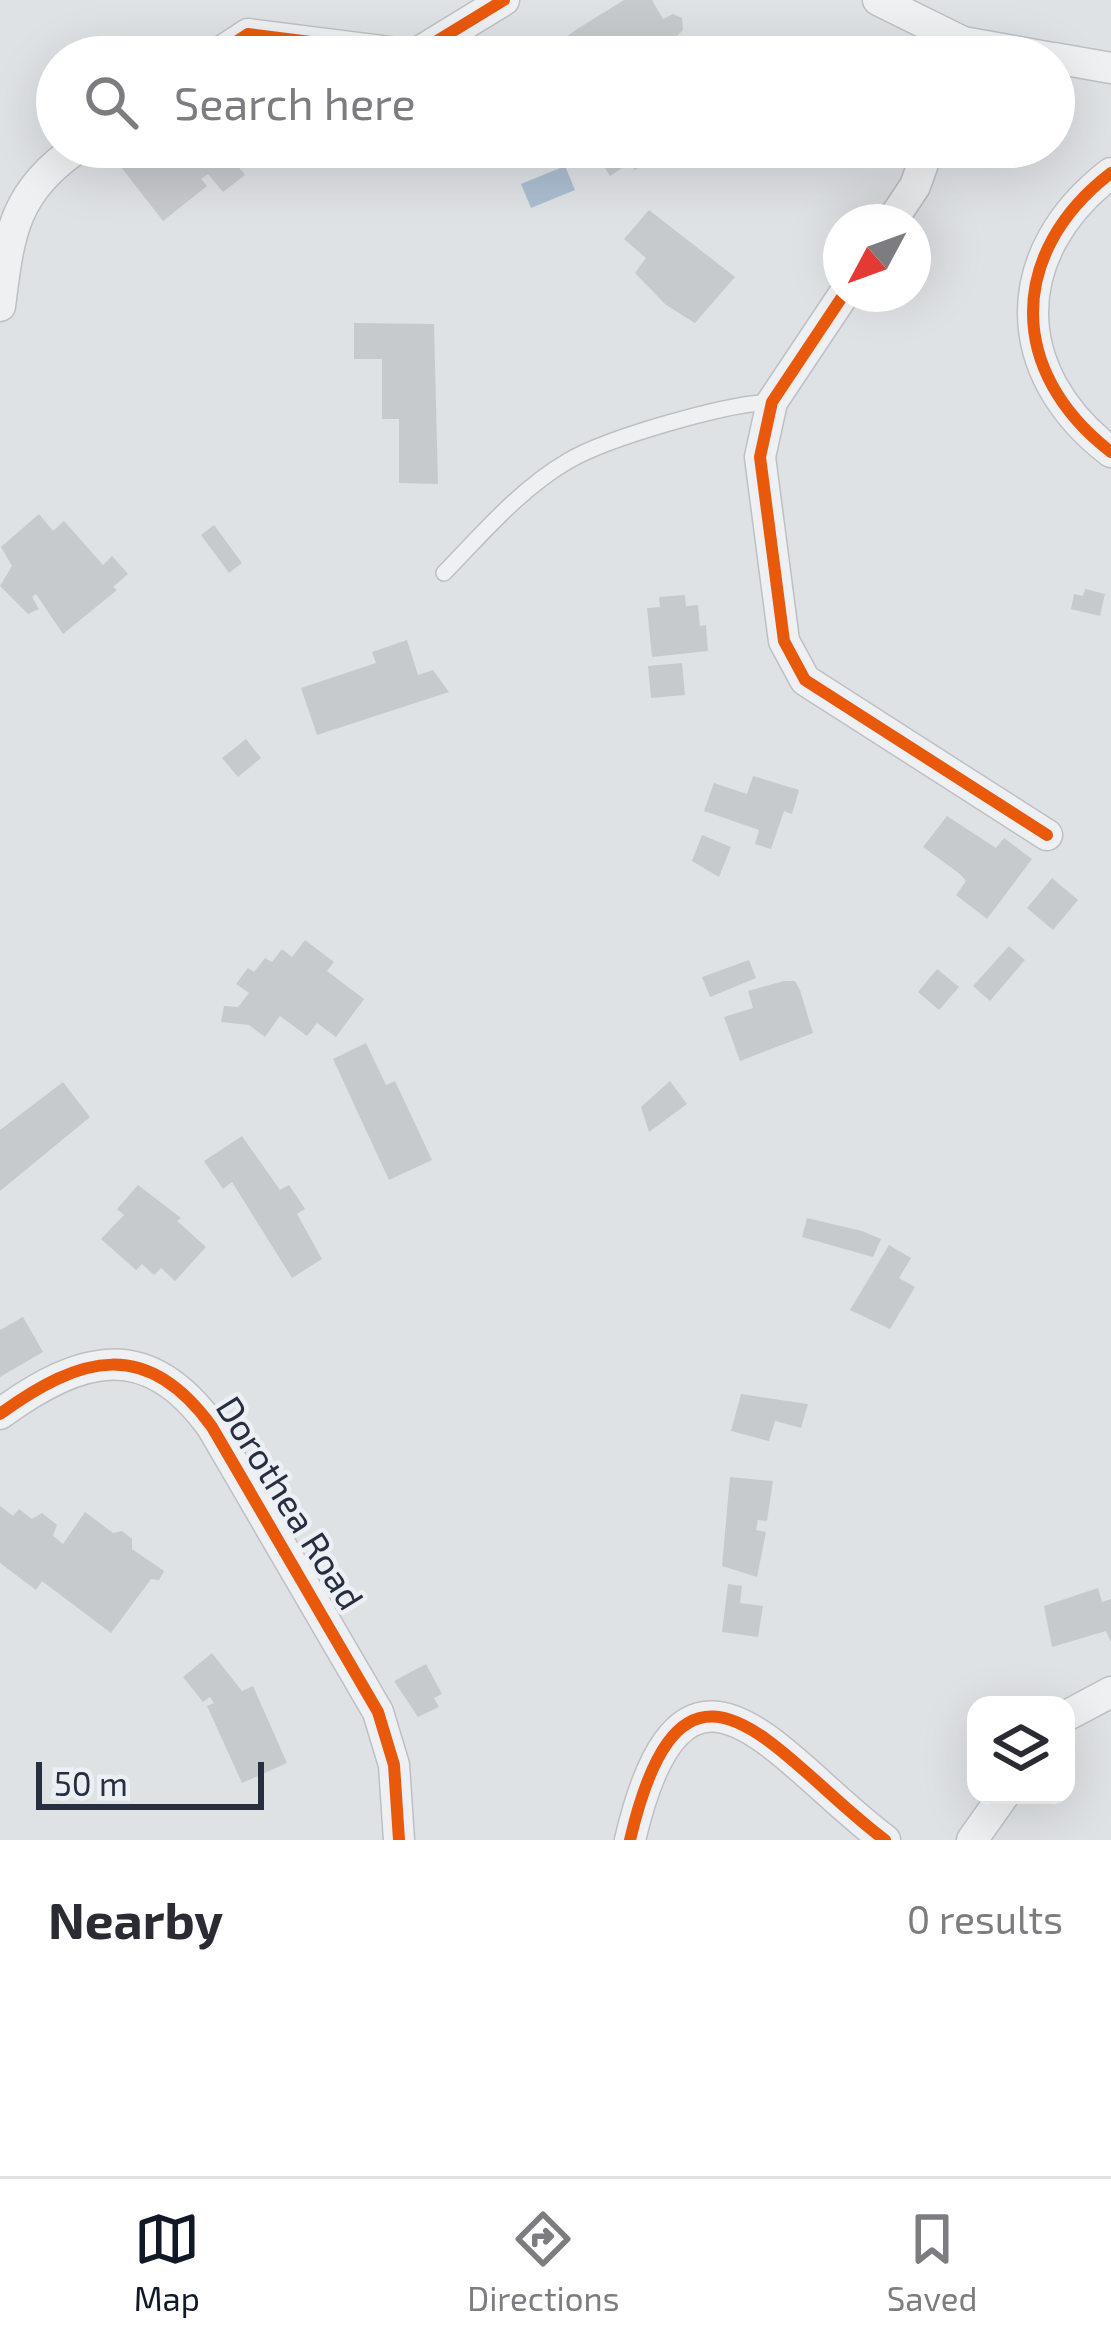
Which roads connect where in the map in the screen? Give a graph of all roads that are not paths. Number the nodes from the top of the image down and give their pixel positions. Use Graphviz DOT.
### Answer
graph roads {
  1 [pos="504,0"];
  2 [pos="878,0"];
  3 [pos="445,36"];
  4 [pos="938,36"];
  5 [pos="1075,62"];
  6 [pos="1111,68"];
  7 [pos="54,168"];
  8 [pos="921,168"];
  9 [pos="1111,173"];
  10 [pos="903,204"];
  11 [pos="0,306"];
  12 [pos="832,312"];
  13 [pos="772,402"];
  14 [pos="1111,452"];
  15 [pos="443,573"];
  16 [pos="1047,836"];
  17 [pos="0,1414"];
  18 [pos="1111,1692"];
  19 [pos="1075,1712"];
  20 [pos="998,1804"];
  21 [pos="399,1840"];
  22 [pos="630,1840"];
  23 [pos="885,1840"];
  24 [pos="972,1840"];
  1 -- 3 [label="street"];
  2 -- 4 [label="street"];
  5 -- 6 [label="street"];
  7 -- 11 [label="street"];
  8 -- 10 [label="street"];
  9 -- 14 [label="street"];
  12 -- 13 [label="street"];
  13 -- 15 [label="lane"];
  13 -- 16 [label="street"];
  17 -- 21 [label="street, Dorothea Road"];
  18 -- 19 [label="street"];
  20 -- 24 [label="street"];
  22 -- 23 [label="street"];
}
